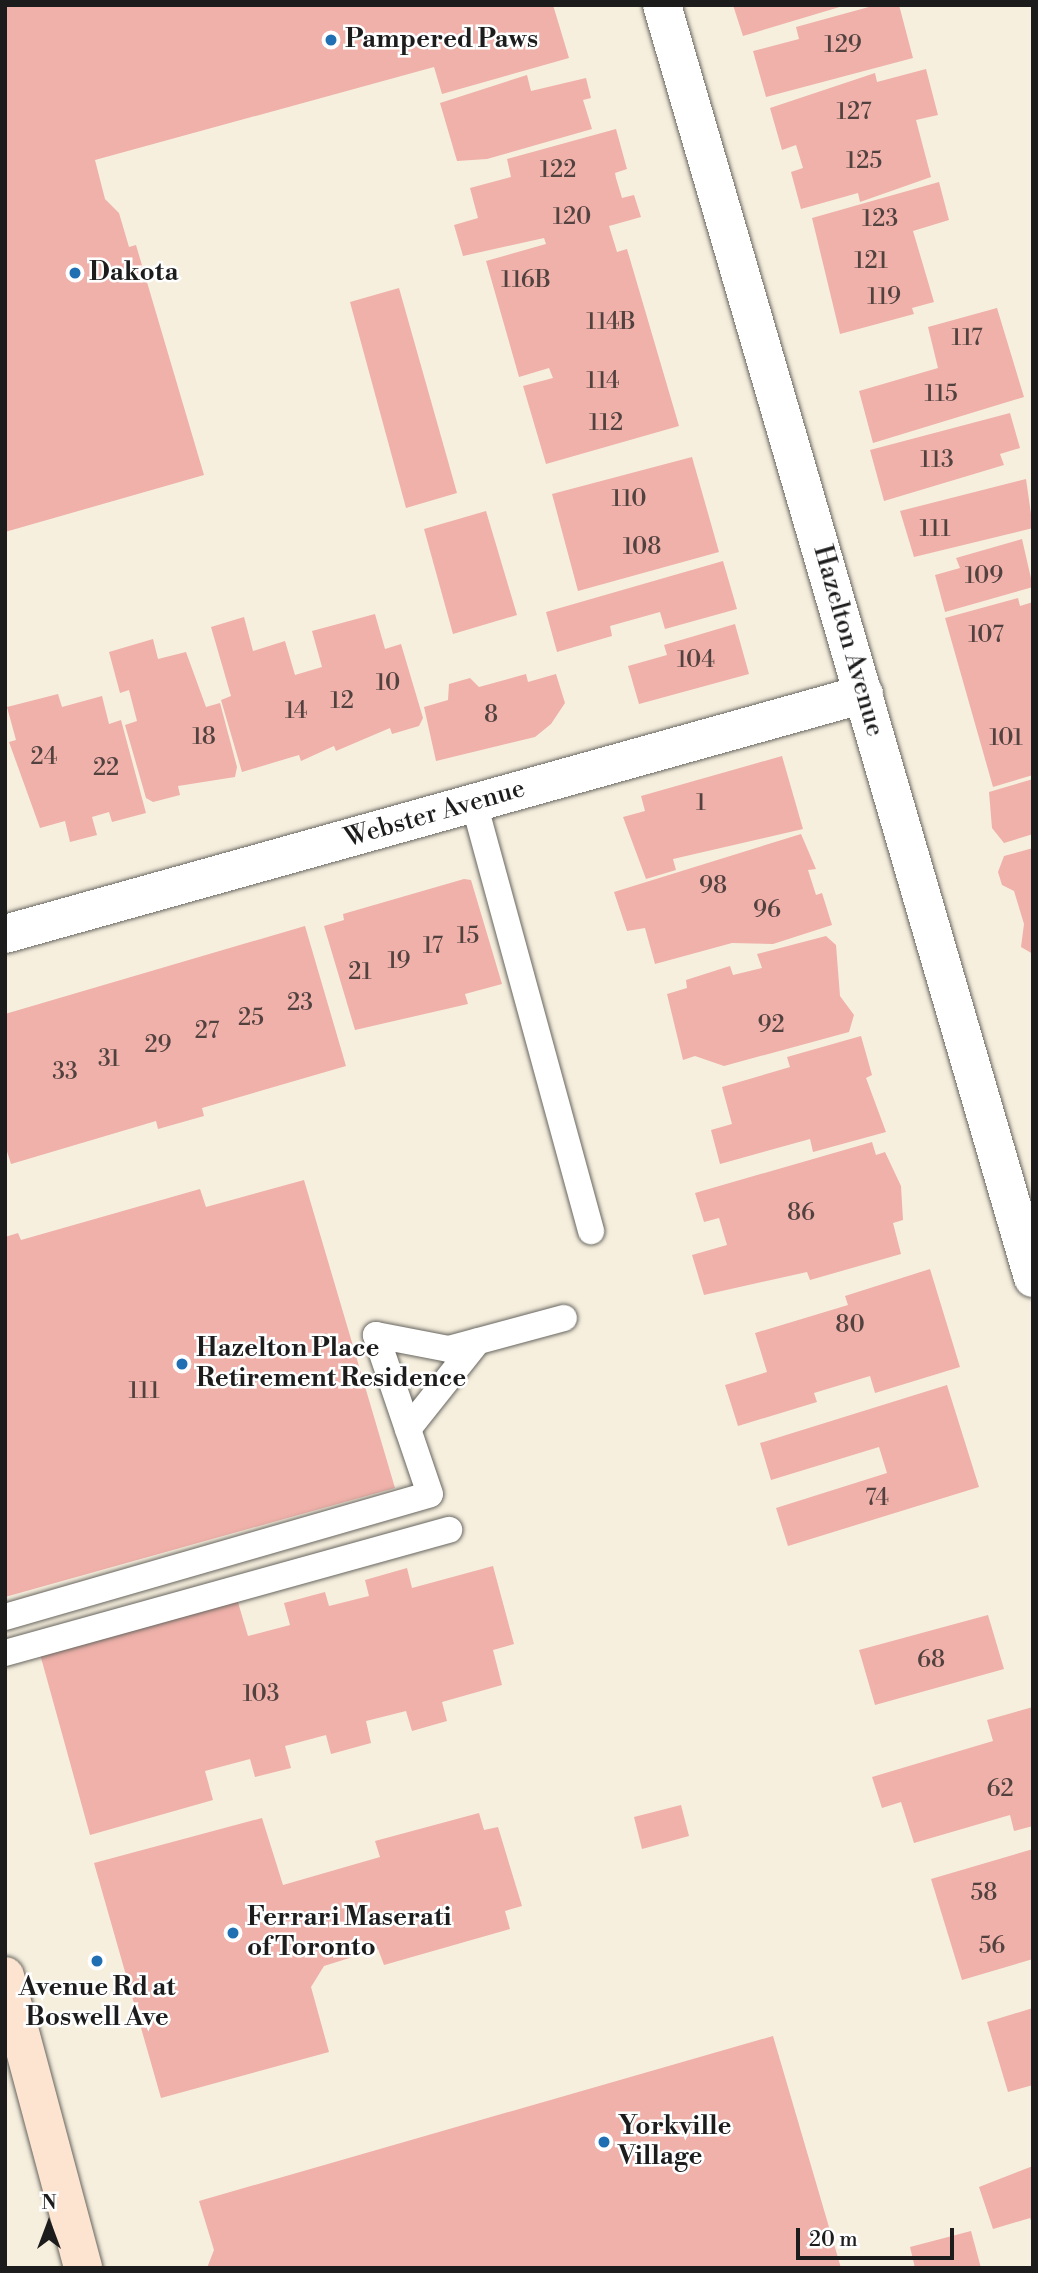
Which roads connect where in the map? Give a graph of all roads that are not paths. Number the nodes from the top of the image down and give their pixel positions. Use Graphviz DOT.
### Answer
graph roads {
  1 [pos="662,5"];
  2 [pos="864,694"];
  3 [pos="474,803"];
  4 [pos="5,934"];
  5 [pos="592,1231"];
  6 [pos="1033,1278"];
  7 [pos="564,1318"];
  8 [pos="478,1341"];
  9 [pos="408,1429"];
  10 [pos="449,1530"];
  11 [pos="5,1617"];
  12 [pos="5,1653"];
  13 [pos="5,1976"];
  14 [pos="83,2268"];
  1 -- 2 [label="street, Hazelton Avenue"];
  2 -- 3 [label="street, Webster Avenue"];
  2 -- 6 [label="street, Hazelton Avenue"];
  3 -- 4 [label="street, Webster Avenue"];
  3 -- 5 [label="lane"];
  7 -- 8 [label="lane"];
  8 -- 9 [label="lane"];
  8 -- 9 [label="lane"];
  9 -- 11 [label="lane"];
  10 -- 12 [label="lane"];
  13 -- 14 [label="main road"];
}
